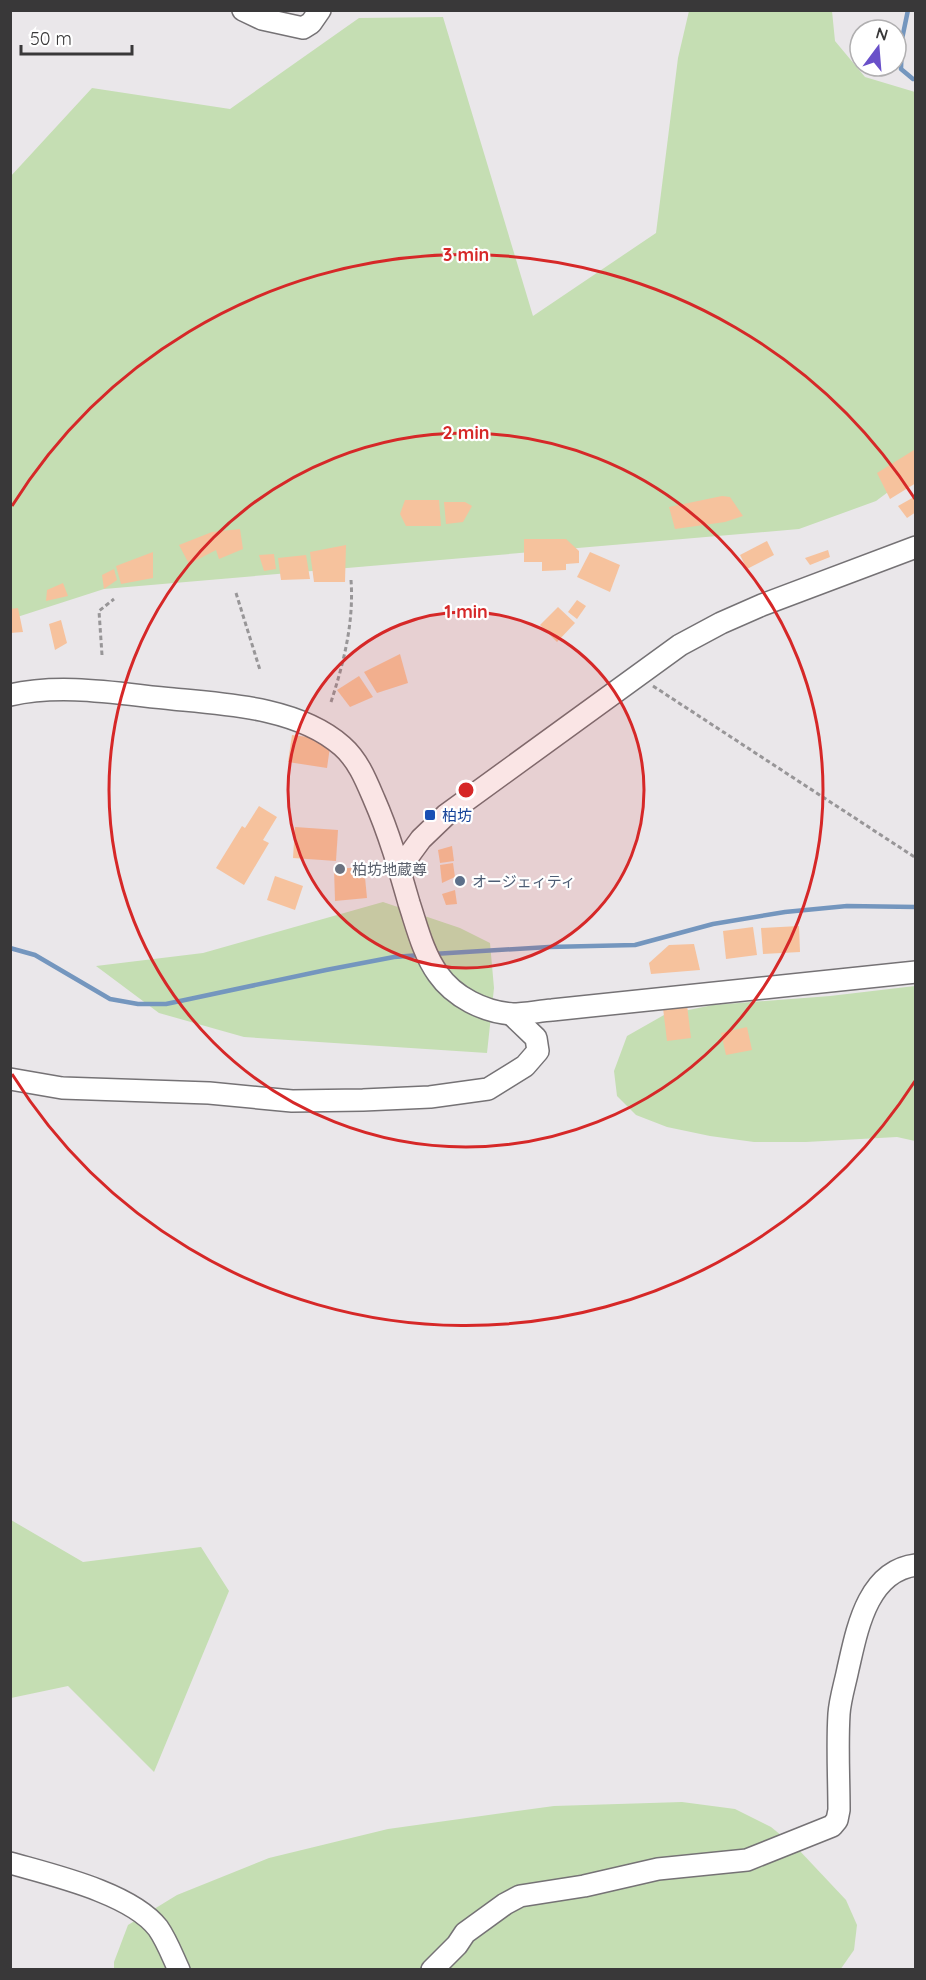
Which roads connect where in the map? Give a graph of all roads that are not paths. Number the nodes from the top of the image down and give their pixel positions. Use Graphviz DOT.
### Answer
graph roads {
  1 [pos="243,10"];
  2 [pos="320,10"];
  3 [pos="915,547"];
  4 [pos="10,695"];
  5 [pos="399,869"];
  6 [pos="915,972"];
  7 [pos="511,1014"];
  8 [pos="10,1079"];
  9 [pos="915,1565"];
  10 [pos="10,1863"];
  11 [pos="179,1970"];
  12 [pos="432,1970"];
  1 -- 2 [label="street"];
  3 -- 5 [label="street"];
  4 -- 5 [label="street"];
  5 -- 7 [label="street"];
  6 -- 7 [label="street"];
  7 -- 8 [label="street"];
  9 -- 12 [label="street"];
  10 -- 11 [label="street"];
}
